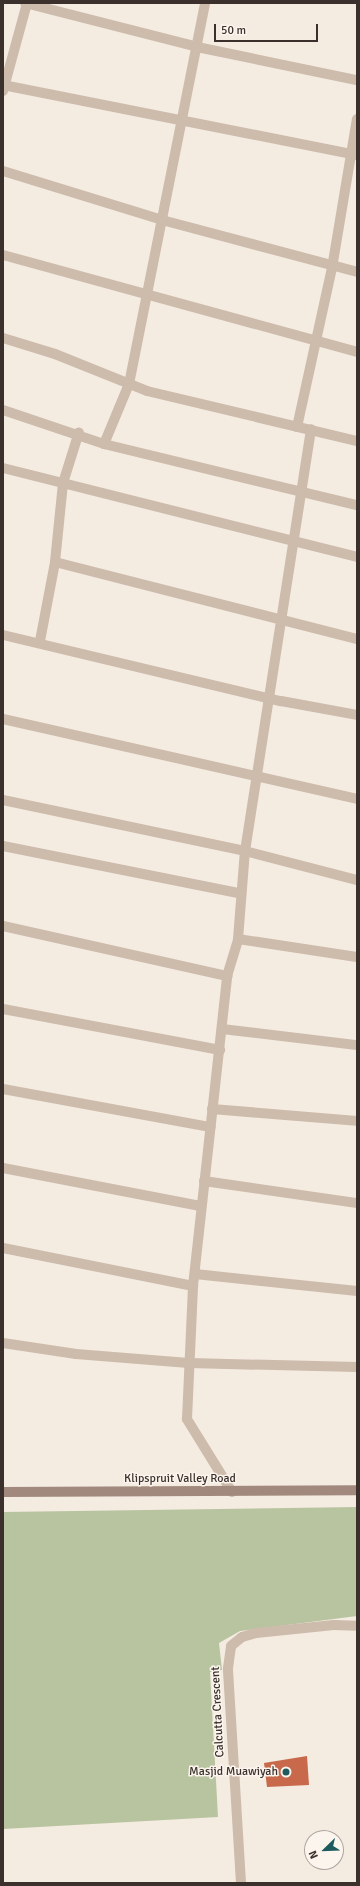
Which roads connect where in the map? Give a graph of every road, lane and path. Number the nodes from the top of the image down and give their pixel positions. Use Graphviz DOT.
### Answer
graph roads {
  1 [pos="26,3"];
  2 [pos="205,3"];
  3 [pos="197,47"];
  4 [pos="357,80"];
  5 [pos="3,87"];
  6 [pos="357,119"];
  7 [pos="179,123"];
  8 [pos="354,155"];
  9 [pos="3,171"];
  10 [pos="162,220"];
  11 [pos="3,255"];
  12 [pos="332,268"];
  13 [pos="357,272"];
  14 [pos="149,297"];
  15 [pos="3,338"];
  16 [pos="317,341"];
  17 [pos="357,352"];
  18 [pos="129,384"];
  19 [pos="3,410"];
  20 [pos="297,427"];
  21 [pos="311,429"];
  22 [pos="79,432"];
  23 [pos="357,441"];
  24 [pos="104,444"];
  25 [pos="3,468"];
  26 [pos="63,483"];
  27 [pos="300,490"];
  28 [pos="357,505"];
  29 [pos="291,542"];
  30 [pos="357,557"];
  31 [pos="55,562"];
  32 [pos="279,622"];
  33 [pos="3,635"];
  34 [pos="357,639"];
  35 [pos="40,641"];
  36 [pos="268,697"];
  37 [pos="357,715"];
  38 [pos="3,719"];
  39 [pos="257,776"];
  40 [pos="357,799"];
  41 [pos="3,800"];
  42 [pos="3,846"];
  43 [pos="245,850"];
  44 [pos="357,880"];
  45 [pos="239,893"];
  46 [pos="3,926"];
  47 [pos="238,939"];
  48 [pos="357,957"];
  49 [pos="227,976"];
  50 [pos="3,1009"];
  51 [pos="222,1029"];
  52 [pos="357,1045"];
  53 [pos="220,1050"];
  54 [pos="3,1088"];
  55 [pos="212,1109"];
  56 [pos="357,1121"];
  57 [pos="211,1128"];
  58 [pos="3,1168"];
  59 [pos="204,1182"];
  60 [pos="357,1203"];
  61 [pos="200,1206"];
  62 [pos="3,1248"];
  63 [pos="195,1274"];
  64 [pos="193,1286"];
  65 [pos="357,1291"];
  66 [pos="3,1343"];
  67 [pos="189,1363"];
  68 [pos="357,1367"];
  69 [pos="357,1490"];
  70 [pos="3,1492"];
  71 [pos="232,1492"];
  72 [pos="357,1626"];
  73 [pos="241,1883"];
  1 -- 3 [label="street"];
  1 -- 5 [label="street"];
  2 -- 3 [label="street"];
  3 -- 4 [label="street"];
  3 -- 7 [label="street"];
  5 -- 7 [label="street"];
  6 -- 8 [label="street"];
  7 -- 8 [label="street"];
  7 -- 10 [label="street"];
  8 -- 12 [label="street"];
  9 -- 10 [label="street"];
  10 -- 12 [label="street"];
  10 -- 14 [label="street"];
  11 -- 14 [label="street"];
  12 -- 13 [label="street"];
  12 -- 16 [label="street"];
  14 -- 16 [label="street"];
  14 -- 18 [label="street"];
  15 -- 18 [label="street"];
  16 -- 17 [label="street"];
  16 -- 20 [label="street"];
  18 -- 20 [label="street"];
  18 -- 24 [label="street"];
  19 -- 22 [label="street"];
  20 -- 21 [label="street"];
  21 -- 23 [label="street"];
  21 -- 27 [label="street"];
  22 -- 24 [label="street"];
  22 -- 26 [label="street"];
  24 -- 27 [label="street"];
  25 -- 26 [label="street"];
  26 -- 29 [label="street"];
  26 -- 31 [label="street"];
  27 -- 28 [label="street"];
  27 -- 29 [label="street"];
  29 -- 30 [label="street"];
  29 -- 32 [label="street"];
  31 -- 32 [label="street"];
  31 -- 35 [label="street"];
  32 -- 34 [label="street"];
  32 -- 36 [label="street"];
  33 -- 35 [label="street"];
  35 -- 36 [label="street"];
  36 -- 37 [label="street"];
  36 -- 39 [label="street"];
  38 -- 39 [label="street"];
  39 -- 40 [label="street"];
  39 -- 43 [label="street"];
  41 -- 43 [label="street"];
  42 -- 45 [label="street"];
  43 -- 44 [label="street"];
  43 -- 45 [label="street"];
  45 -- 47 [label="street"];
  46 -- 49 [label="street"];
  47 -- 48 [label="street"];
  47 -- 49 [label="street"];
  49 -- 51 [label="street"];
  50 -- 53 [label="street"];
  51 -- 52 [label="street"];
  51 -- 53 [label="street"];
  53 -- 55 [label="street"];
  54 -- 57 [label="street"];
  55 -- 56 [label="street"];
  55 -- 57 [label="street"];
  57 -- 59 [label="street"];
  58 -- 61 [label="street"];
  59 -- 60 [label="street"];
  59 -- 61 [label="street"];
  61 -- 63 [label="street"];
  62 -- 64 [label="street"];
  63 -- 64 [label="street"];
  63 -- 65 [label="street"];
  64 -- 67 [label="street"];
  66 -- 67 [label="street"];
  67 -- 68 [label="street"];
  67 -- 71 [label="street"];
  69 -- 71 [label="main road, Klipspruit Valley Road"];
  70 -- 71 [label="main road, Klipspruit Valley Road"];
  72 -- 73 [label="street, Calcutta Crescent"];
}
